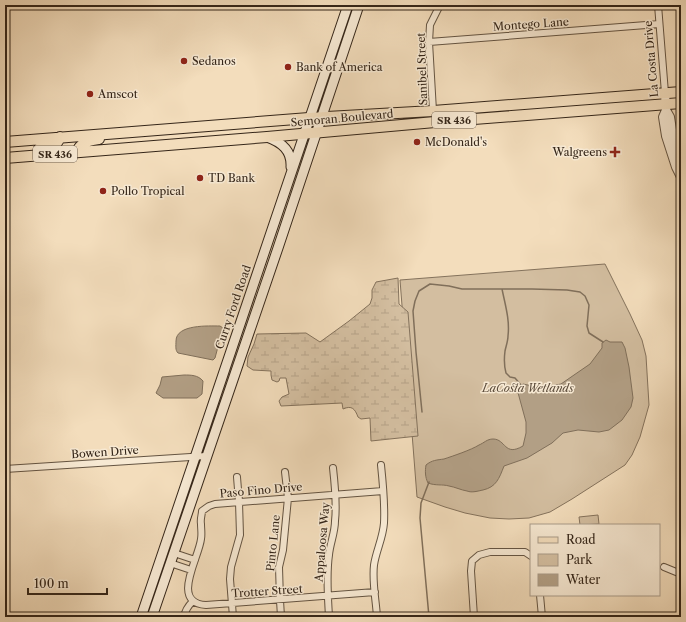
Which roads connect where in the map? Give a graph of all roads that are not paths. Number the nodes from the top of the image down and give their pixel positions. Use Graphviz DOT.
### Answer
graph roads {
  1 [pos="348,5"];
  2 [pos="358,5"];
  3 [pos="440,5"];
  4 [pos="658,5"];
  5 [pos="659,24"];
  6 [pos="429,42"];
  7 [pos="681,92"];
  8 [pos="665,93"];
  9 [pos="681,103"];
  10 [pos="666,107"];
  11 [pos="433,111"];
  12 [pos="322,117"];
  13 [pos="309,118"];
  14 [pos="316,132"];
  15 [pos="112,133"];
  16 [pos="304,133"];
  17 [pos="60,137"];
  18 [pos="267,137"];
  19 [pos="5,142"];
  20 [pos="670,151"];
  21 [pos="5,152"];
  22 [pos="80,152"];
  23 [pos="5,158"];
  24 [pos="681,158"];
  25 [pos="291,170"];
  26 [pos="681,177"];
  27 [pos="267,244"];
  28 [pos="244,312"];
  29 [pos="255,312"];
  30 [pos="234,374"];
  31 [pos="206,456"];
  32 [pos="194,457"];
  33 [pos="381,465"];
  34 [pos="333,468"];
  35 [pos="5,469"];
  36 [pos="286,472"];
  37 [pos="237,477"];
  38 [pos="383,491"];
  39 [pos="335,494"];
  40 [pos="288,498"];
  41 [pos="179,502"];
  42 [pos="239,502"];
  43 [pos="174,553"];
  44 [pos="530,555"];
  45 [pos="195,560"];
  46 [pos="159,562"];
  47 [pos="170,563"];
  48 [pos="664,567"];
  49 [pos="191,570"];
  50 [pos="681,574"];
  51 [pos="375,592"];
  52 [pos="328,596"];
  53 [pos="540,596"];
  54 [pos="280,600"];
  55 [pos="193,601"];
  56 [pos="232,603"];
  57 [pos="141,617"];
  58 [pos="148,617"];
  59 [pos="152,617"];
  60 [pos="184,617"];
  61 [pos="233,617"];
  62 [pos="281,617"];
  63 [pos="329,617"];
  64 [pos="378,617"];
  65 [pos="474,617"];
  66 [pos="542,617"];
  1 -- 13 [label="main road, Curry Ford Road"];
  2 -- 12 [label="main road, Curry Ford Road"];
  3 -- 6 [label="street, Sanibel Street"];
  4 -- 5 [label="street, La Costa Drive"];
  5 -- 6 [label="street, Montego Lane"];
  5 -- 8 [label="street, La Costa Drive"];
  6 -- 11 [label="street, Sanibel Street"];
  7 -- 8 [label="main road, Semoran Boulevard / SR 436"];
  8 -- 10 [label="street, La Costa Drive"];
  8 -- 11 [label="main road, Semoran Boulevard / SR 436"];
  9 -- 10 [label="main road, Semoran Boulevard / SR 436"];
  10 -- 14 [label="main road, Semoran Boulevard / SR 436"];
  10 -- 20 [label="street, La Costa Drive"];
  10 -- 24 [label="street, La Costa Drive"];
  11 -- 12 [label="main road, Semoran Boulevard / SR 436"];
  12 -- 13 [label="main road, Semoran Boulevard / SR 436"];
  12 -- 14 [label="main road, Curry Ford Road"];
  13 -- 15 [label="main road, Semoran Boulevard / SR 436"];
  13 -- 16 [label="main road, Curry Ford Road"];
  14 -- 16 [label="main road, Semoran Boulevard / SR 436"];
  14 -- 29 [label="main road, Curry Ford Road"];
  15 -- 17 [label="main road, Semoran Boulevard / SR 436"];
  15 -- 22 [label="main road"];
  16 -- 18 [label="main road, Semoran Boulevard / SR 436"];
  16 -- 25 [label="main road, Curry Ford Road"];
  17 -- 19 [label="main road, Semoran Boulevard / SR 436"];
  17 -- 21 [label="main road"];
  18 -- 22 [label="main road, Semoran Boulevard / SR 436"];
  18 -- 25 [label="main road"];
  20 -- 24 [label="street"];
  20 -- 26 [label="street, La Costa Drive"];
  22 -- 23 [label="main road, Semoran Boulevard / SR 436"];
  25 -- 27 [label="main road, Curry Ford Road"];
  27 -- 28 [label="main road, Curry Ford Road"];
  27 -- 29 [label="main road"];
  28 -- 30 [label="main road"];
  28 -- 32 [label="main road, Curry Ford Road"];
  29 -- 30 [label="main road, Curry Ford Road"];
  30 -- 31 [label="main road, Curry Ford Road"];
  31 -- 32 [label="street, Bowen Drive"];
  31 -- 43 [label="main road, Curry Ford Road"];
  32 -- 35 [label="street, Bowen Drive"];
  32 -- 41 [label="main road, Curry Ford Road"];
  33 -- 38 [label="street"];
  34 -- 39 [label="street, Appaloosa Way"];
  36 -- 40 [label="street, Pinto Lane"];
  37 -- 42 [label="street"];
  38 -- 39 [label="street, Paso Fino Drive"];
  38 -- 51 [label="street"];
  39 -- 40 [label="street, Paso Fino Drive"];
  39 -- 52 [label="street, Appaloosa Way"];
  40 -- 42 [label="street, Paso Fino Drive"];
  40 -- 54 [label="street, Pinto Lane"];
  41 -- 46 [label="main road, Curry Ford Road"];
  41 -- 47 [label="main road"];
  42 -- 45 [label="street, Paso Fino Drive"];
  42 -- 56 [label="street"];
  43 -- 45 [label="street"];
  43 -- 47 [label="main road, Curry Ford Road"];
  44 -- 65 [label="street"];
  45 -- 49 [label="street, Paso Fino Drive"];
  46 -- 57 [label="main road, Curry Ford Road"];
  46 -- 58 [label="main road"];
  47 -- 49 [label="street"];
  47 -- 59 [label="main road, Curry Ford Road"];
  48 -- 50 [label="street"];
  49 -- 55 [label="street"];
  51 -- 52 [label="street, Trotter Street"];
  51 -- 64 [label="street"];
  52 -- 54 [label="street, Trotter Street"];
  52 -- 63 [label="street, Appaloosa Way"];
  53 -- 66 [label="street"];
  54 -- 56 [label="street, Trotter Street"];
  54 -- 62 [label="street, Pinto Lane"];
  55 -- 56 [label="street, Trotter Street"];
  55 -- 60 [label="street"];
  56 -- 61 [label="street"];
}
